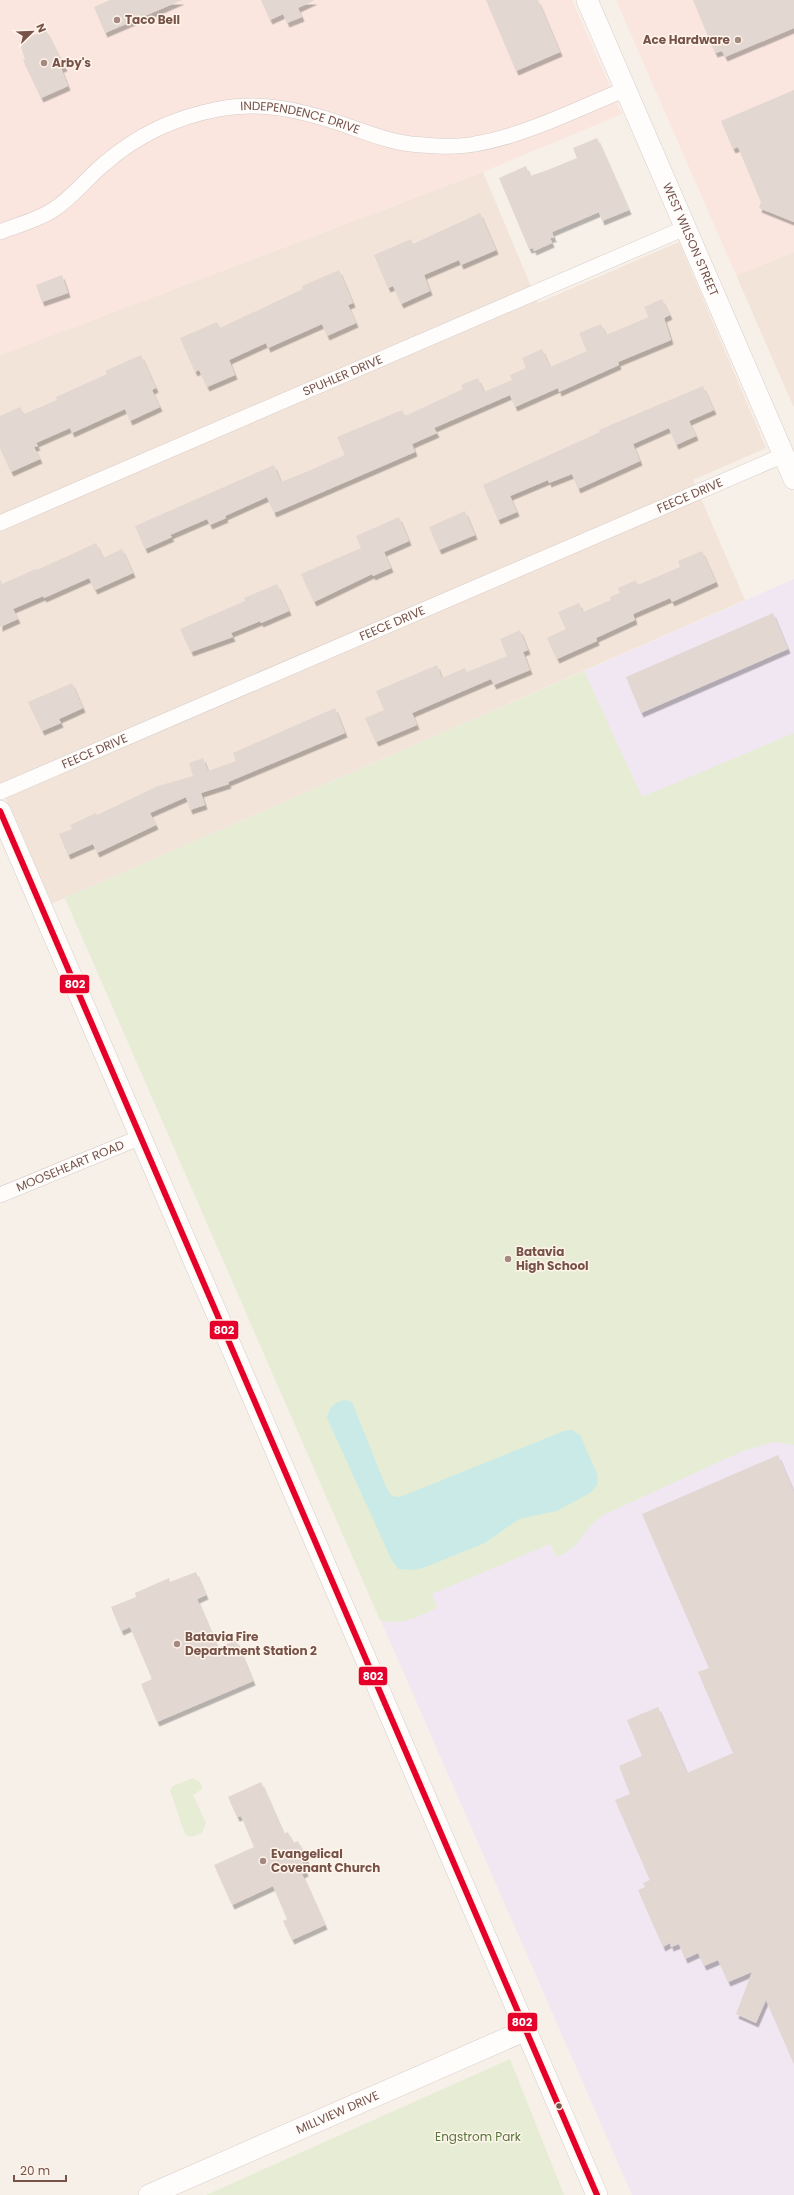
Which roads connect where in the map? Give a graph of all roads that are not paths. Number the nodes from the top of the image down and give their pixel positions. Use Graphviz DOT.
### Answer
graph roads {
  1 [pos="587,0"];
  2 [pos="626,89"];
  3 [pos="685,228"];
  4 [pos="0,232"];
  5 [pos="784,455"];
  6 [pos="794,478"];
  7 [pos="0,523"];
  8 [pos="0,792"];
  9 [pos="0,811"];
  10 [pos="140,1137"];
  11 [pos="0,1194"];
  12 [pos="526,2030"];
  13 [pos="149,2195"];
  14 [pos="597,2195"];
  1 -- 2 [label="main road, WEST WILSON STREET"];
  2 -- 3 [label="main road, WEST WILSON STREET"];
  2 -- 4 [label="street, INDEPENDENCE DRIVE"];
  3 -- 5 [label="main road, WEST WILSON STREET"];
  3 -- 7 [label="street, SPUHLER DRIVE"];
  5 -- 6 [label="main road, WEST WILSON STREET"];
  5 -- 8 [label="street, FEECE DRIVE"];
  9 -- 10 [label="main road"];
  10 -- 11 [label="street, MOOSEHEART ROAD"];
  10 -- 12 [label="main road"];
  12 -- 13 [label="main road, MILLVIEW DRIVE"];
  12 -- 14 [label="main road"];
}
